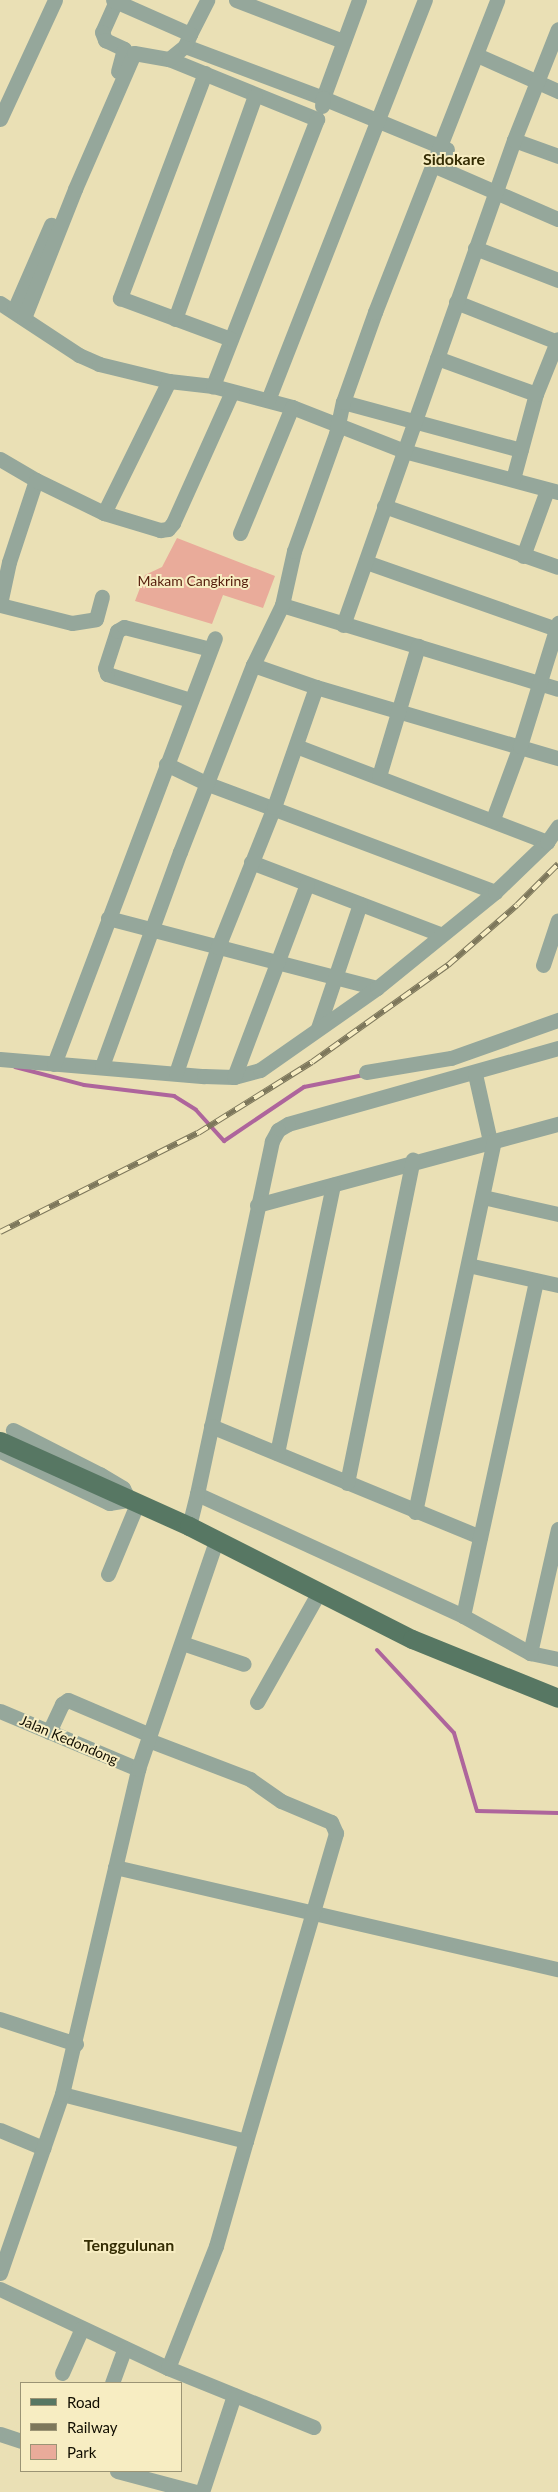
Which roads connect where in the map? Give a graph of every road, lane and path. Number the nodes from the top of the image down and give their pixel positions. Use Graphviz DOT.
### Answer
graph roads {
  1 [pos="55,0"];
  2 [pos="207,0"];
  3 [pos="236,0"];
  4 [pos="359,0"];
  5 [pos="425,0"];
  6 [pos="497,0"];
  7 [pos="508,0"];
  8 [pos="114,1"];
  9 [pos="138,4"];
  10 [pos="558,29"];
  11 [pos="188,40"];
  12 [pos="342,41"];
  13 [pos="129,51"];
  14 [pos="481,57"];
  15 [pos="169,59"];
  16 [pos="205,73"];
  17 [pos="539,82"];
  18 [pos="558,91"];
  19 [pos="254,96"];
  20 [pos="324,98"];
  21 [pos="2,109"];
  22 [pos="317,119"];
  23 [pos="378,123"];
  24 [pos="514,140"];
  25 [pos="444,148"];
  26 [pos="558,156"];
  27 [pos="437,166"];
  28 [pos="495,193"];
  29 [pos="558,219"];
  30 [pos="475,248"];
  31 [pos="558,280"];
  32 [pos="456,302"];
  33 [pos="0,303"];
  34 [pos="19,314"];
  35 [pos="175,319"];
  36 [pos="231,339"];
  37 [pos="558,340"];
  38 [pos="437,358"];
  39 [pos="170,381"];
  40 [pos="214,386"];
  41 [pos="232,392"];
  42 [pos="536,394"];
  43 [pos="268,400"];
  44 [pos="348,404"];
  45 [pos="292,407"];
  46 [pos="413,424"];
  47 [pos="342,427"];
  48 [pos="521,450"];
  49 [pos="404,451"];
  50 [pos="0,459"];
  51 [pos="513,479"];
  52 [pos="36,480"];
  53 [pos="552,491"];
  54 [pos="384,506"];
  55 [pos="104,513"];
  56 [pos="240,532"];
  57 [pos="523,556"];
  58 [pos="4,560"];
  59 [pos="366,562"];
  60 [pos="558,567"];
  61 [pos="102,597"];
  62 [pos="0,604"];
  63 [pos="282,605"];
  64 [pos="343,625"];
  65 [pos="557,626"];
  66 [pos="418,646"];
  67 [pos="254,665"];
  68 [pos="539,684"];
  69 [pos="316,687"];
  70 [pos="558,690"];
  71 [pos="190,700"];
  72 [pos="400,710"];
  73 [pos="296,746"];
  74 [pos="520,746"];
  75 [pos="558,758"];
  76 [pos="166,764"];
  77 [pos="379,776"];
  78 [pos="208,784"];
  79 [pos="274,807"];
  80 [pos="493,819"];
  81 [pos="558,826"];
  82 [pos="547,842"];
  83 [pos="251,862"];
  84 [pos="307,884"];
  85 [pos="495,892"];
  86 [pos="360,904"];
  87 [pos="108,918"];
  88 [pos="558,920"];
  89 [pos="151,928"];
  90 [pos="440,934"];
  91 [pos="218,947"];
  92 [pos="279,964"];
  93 [pos="543,966"];
  94 [pos="334,978"];
  95 [pos="377,988"];
  96 [pos="558,1020"];
  97 [pos="318,1028"];
  98 [pos="558,1048"];
  99 [pos="0,1059"];
  100 [pos="54,1064"];
  101 [pos="102,1066"];
  102 [pos="176,1072"];
  103 [pos="366,1072"];
  104 [pos="475,1074"];
  105 [pos="234,1077"];
  106 [pos="558,1124"];
  107 [pos="536,1132"];
  108 [pos="558,1136"];
  109 [pos="492,1141"];
  110 [pos="413,1160"];
  111 [pos="333,1185"];
  112 [pos="483,1197"];
  113 [pos="257,1205"];
  114 [pos="558,1214"];
  115 [pos="468,1265"];
  116 [pos="536,1281"];
  117 [pos="558,1285"];
  118 [pos="211,1426"];
  119 [pos="4,1432"];
  120 [pos="0,1450"];
  121 [pos="276,1453"];
  122 [pos="347,1483"];
  123 [pos="197,1494"];
  124 [pos="133,1502"];
  125 [pos="415,1512"];
  126 [pos="189,1526"];
  127 [pos="558,1529"];
  128 [pos="480,1537"];
  129 [pos="216,1541"];
  130 [pos="553,1568"];
  131 [pos="108,1574"];
  132 [pos="319,1592"];
  133 [pos="463,1616"];
  134 [pos="182,1642"];
  135 [pos="530,1653"];
  136 [pos="558,1659"];
  137 [pos="244,1664"];
  138 [pos="558,1698"];
  139 [pos="257,1702"];
  140 [pos="0,1711"];
  141 [pos="49,1732"];
  142 [pos="149,1738"];
  143 [pos="138,1769"];
  144 [pos="115,1867"];
  145 [pos="311,1913"];
  146 [pos="558,1969"];
  147 [pos="0,2019"];
  148 [pos="76,2044"];
  149 [pos="62,2094"];
  150 [pos="0,2130"];
  151 [pos="246,2141"];
  152 [pos="43,2148"];
  153 [pos="0,2273"];
  154 [pos="0,2289"];
  155 [pos="82,2328"];
  156 [pos="125,2348"];
  157 [pos="168,2368"];
  158 [pos="62,2373"];
  159 [pos="112,2382"];
  160 [pos="234,2395"];
  161 [pos="313,2427"];
  162 [pos="0,2434"];
  163 [pos="20,2441"];
  164 [pos="121,2472"];
  165 [pos="196,2492"];
  166 [pos="202,2492"];
  1 -- 21 [label="street"];
  2 -- 11 [label="street"];
  3 -- 12 [label="street"];
  4 -- 12 [label="street"];
  5 -- 23 [label="street"];
  6 -- 14 [label="street"];
  7 -- 14 [label="street"];
  8 -- 9 [label="street"];
  8 -- 13 [label="street"];
  9 -- 11 [label="street"];
  10 -- 17 [label="street"];
  11 -- 15 [label="street"];
  11 -- 20 [label="street"];
  12 -- 20 [label="street"];
  13 -- 15 [label="street"];
  13 -- 34 [label="street"];
  14 -- 17 [label="street"];
  14 -- 25 [label="street"];
  15 -- 16 [label="street"];
  16 -- 19 [label="street"];
  16 -- 35 [label="street"];
  17 -- 18 [label="street"];
  17 -- 24 [label="street"];
  19 -- 22 [label="street"];
  19 -- 35 [label="street"];
  20 -- 22 [label="street"];
  20 -- 23 [label="street"];
  22 -- 36 [label="street"];
  23 -- 25 [label="street"];
  23 -- 43 [label="street"];
  24 -- 26 [label="street"];
  24 -- 28 [label="street"];
  25 -- 27 [label="street"];
  27 -- 28 [label="street"];
  27 -- 44 [label="street"];
  28 -- 29 [label="street"];
  28 -- 30 [label="street"];
  30 -- 31 [label="street"];
  30 -- 32 [label="street"];
  32 -- 37 [label="street"];
  32 -- 38 [label="street"];
  33 -- 34 [label="street"];
  34 -- 39 [label="street"];
  35 -- 36 [label="street"];
  36 -- 40 [label="street"];
  37 -- 42 [label="street"];
  38 -- 42 [label="street"];
  38 -- 46 [label="street"];
  39 -- 40 [label="street"];
  39 -- 55 [label="street"];
  40 -- 41 [label="street"];
  41 -- 43 [label="street"];
  41 -- 55 [label="street"];
  42 -- 48 [label="street"];
  43 -- 45 [label="street"];
  44 -- 46 [label="street"];
  44 -- 47 [label="street"];
  45 -- 47 [label="street"];
  45 -- 56 [label="street"];
  46 -- 48 [label="street"];
  46 -- 49 [label="street"];
  47 -- 49 [label="street"];
  47 -- 63 [label="street"];
  48 -- 51 [label="street"];
  49 -- 51 [label="street"];
  49 -- 54 [label="street"];
  50 -- 52 [label="street"];
  51 -- 53 [label="street"];
  52 -- 55 [label="street"];
  52 -- 58 [label="street"];
  53 -- 57 [label="street"];
  54 -- 57 [label="street"];
  54 -- 59 [label="street"];
  57 -- 60 [label="street"];
  58 -- 62 [label="street"];
  59 -- 64 [label="street"];
  59 -- 65 [label="street"];
  61 -- 62 [label="street"];
  63 -- 64 [label="street"];
  63 -- 67 [label="street"];
  64 -- 66 [label="street"];
  65 -- 68 [label="street"];
  66 -- 68 [label="street"];
  66 -- 72 [label="street"];
  67 -- 69 [label="street"];
  67 -- 78 [label="street"];
  68 -- 70 [label="street"];
  68 -- 74 [label="street"];
  69 -- 72 [label="street"];
  69 -- 73 [label="street"];
  71 -- 71 [label="street"];
  71 -- 76 [label="street"];
  72 -- 74 [label="street"];
  72 -- 77 [label="street"];
  73 -- 77 [label="street"];
  73 -- 79 [label="street"];
  74 -- 75 [label="street"];
  74 -- 80 [label="street"];
  76 -- 78 [label="street"];
  76 -- 87 [label="street"];
  77 -- 80 [label="street"];
  78 -- 79 [label="street"];
  78 -- 89 [label="street"];
  79 -- 83 [label="street"];
  79 -- 85 [label="street"];
  80 -- 82 [label="street"];
  81 -- 82 [label="street"];
  82 -- 85 [label="street"];
  83 -- 84 [label="street"];
  83 -- 91 [label="street"];
  84 -- 86 [label="street"];
  84 -- 92 [label="street"];
  85 -- 90 [label="street"];
  86 -- 90 [label="street"];
  86 -- 94 [label="street"];
  87 -- 89 [label="street"];
  87 -- 100 [label="street"];
  88 -- 93 [label="street"];
  89 -- 91 [label="street"];
  89 -- 101 [label="street"];
  90 -- 95 [label="street"];
  91 -- 92 [label="street"];
  91 -- 102 [label="street"];
  92 -- 94 [label="street"];
  92 -- 105 [label="street"];
  94 -- 95 [label="street"];
  94 -- 97 [label="street"];
  95 -- 97 [label="street"];
  96 -- 103 [label="street"];
  97 -- 105 [label="street"];
  98 -- 104 [label="street"];
  99 -- 100 [label="street"];
  100 -- 101 [label="street"];
  101 -- 102 [label="street"];
  102 -- 105 [label="street"];
  104 -- 109 [label="street"];
  104 -- 113 [label="street"];
  106 -- 107 [label="street"];
  107 -- 108 [label="street"];
  107 -- 109 [label="street"];
  109 -- 110 [label="street"];
  109 -- 112 [label="street"];
  110 -- 111 [label="street"];
  110 -- 122 [label="street"];
  111 -- 113 [label="street"];
  111 -- 121 [label="street"];
  112 -- 114 [label="street"];
  112 -- 115 [label="street"];
  113 -- 118 [label="street"];
  115 -- 116 [label="street"];
  115 -- 125 [label="street"];
  116 -- 117 [label="street"];
  116 -- 128 [label="street"];
  118 -- 121 [label="street"];
  118 -- 123 [label="street"];
  119 -- 120 [label="street"];
  119 -- 124 [label="main road"];
  119 -- 124 [label="street"];
  120 -- 124 [label="street"];
  121 -- 122 [label="street"];
  122 -- 125 [label="street"];
  123 -- 126 [label="street"];
  123 -- 133 [label="street"];
  124 -- 126 [label="main road"];
  124 -- 131 [label="street"];
  125 -- 128 [label="street"];
  126 -- 129 [label="main road"];
  127 -- 130 [label="street"];
  128 -- 133 [label="street"];
  129 -- 132 [label="main road"];
  129 -- 134 [label="street"];
  130 -- 135 [label="street"];
  132 -- 138 [label="main road"];
  132 -- 139 [label="street"];
  133 -- 135 [label="street"];
  134 -- 137 [label="street"];
  134 -- 142 [label="street"];
  135 -- 136 [label="street"];
  140 -- 141 [label="street, Jalan Kedondong"];
  141 -- 142 [label="street"];
  141 -- 143 [label="street, Jalan Kedondong"];
  142 -- 143 [label="street"];
  142 -- 145 [label="street"];
  143 -- 144 [label="street"];
  144 -- 145 [label="street"];
  144 -- 148 [label="street"];
  145 -- 146 [label="street"];
  145 -- 151 [label="street"];
  147 -- 148 [label="street"];
  148 -- 149 [label="street"];
  149 -- 151 [label="street"];
  149 -- 152 [label="street"];
  150 -- 152 [label="street"];
  151 -- 157 [label="street"];
  152 -- 153 [label="street"];
  154 -- 155 [label="street"];
  155 -- 156 [label="street"];
  155 -- 158 [label="street"];
  156 -- 157 [label="street"];
  156 -- 159 [label="street"];
  157 -- 160 [label="street"];
  160 -- 161 [label="street"];
  160 -- 166 [label="street"];
  162 -- 163 [label="street"];
  164 -- 165 [label="street"];
}
